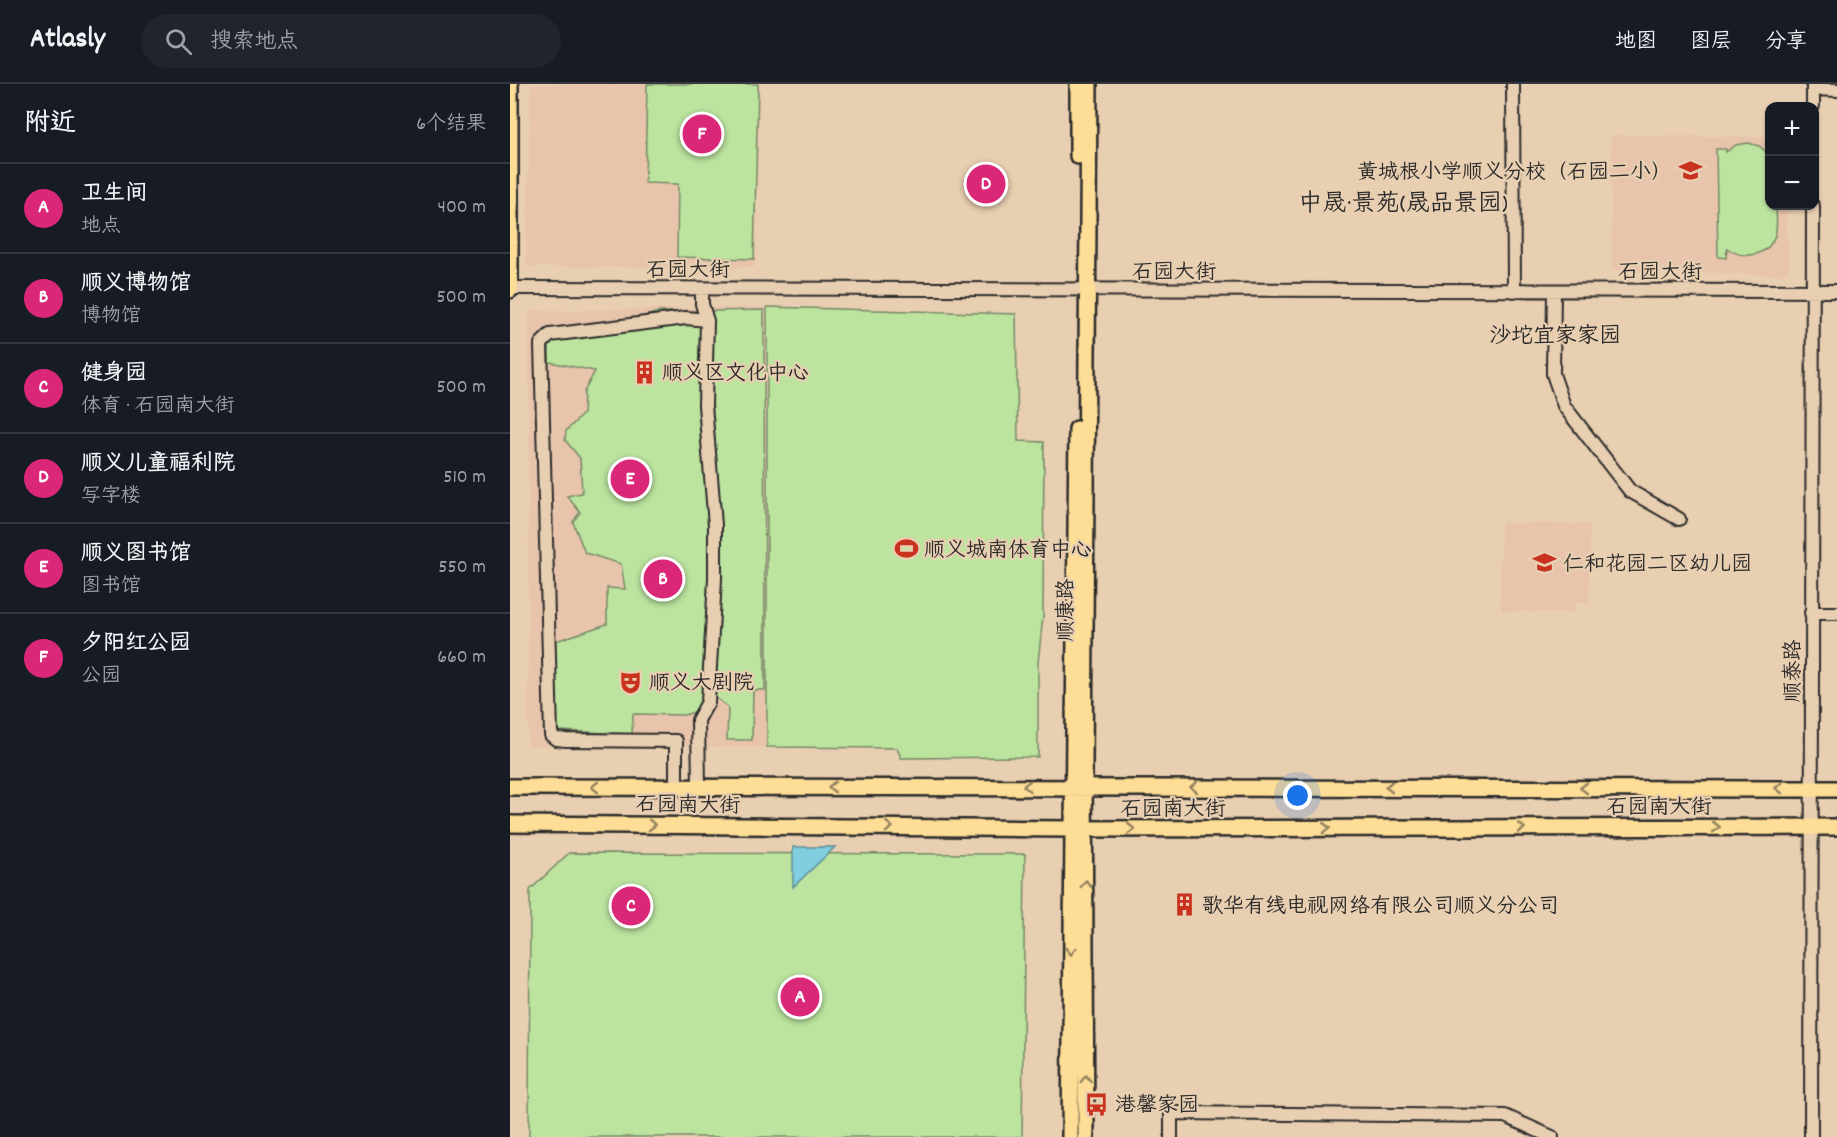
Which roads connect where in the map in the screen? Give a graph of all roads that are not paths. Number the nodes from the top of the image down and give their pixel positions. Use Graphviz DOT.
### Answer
graph roads {
  1 [pos="510,84"];
  2 [pos="1078,84"];
  3 [pos="1089,84"];
  4 [pos="1513,84"];
  5 [pos="1520,84"];
  6 [pos="1813,87"];
  7 [pos="1837,90"];
  8 [pos="1813,210"];
  9 [pos="510,289"];
  10 [pos="700,289"];
  11 [pos="1083,290"];
  12 [pos="1517,291"];
  13 [pos="1554,291"];
  14 [pos="1813,291"];
  15 [pos="1837,291"];
  16 [pos="686,318"];
  17 [pos="707,320"];
  18 [pos="1680,519"];
  19 [pos="1812,614"];
  20 [pos="1837,614"];
  21 [pos="676,741"];
  22 [pos="699,741"];
  23 [pos="1079,786"];
  24 [pos="510,787"];
  25 [pos="676,787"];
  26 [pos="699,787"];
  27 [pos="1811,788"];
  28 [pos="1837,789"];
  29 [pos="510,824"];
  30 [pos="1810,827"];
  31 [pos="1837,827"];
  32 [pos="1079,829"];
  33 [pos="1070,1137"];
  34 [pos="1086,1137"];
  35 [pos="1171,1137"];
  36 [pos="1552,1137"];
  37 [pos="1811,1137"];
  1 -- 9 [label="main road"];
  2 -- 11 [label="main road, 顺康路"];
  3 -- 11 [label="main road, 顺康路"];
  4 -- 12 [label="street"];
  5 -- 12 [label="street"];
  6 -- 7 [label="street"];
  8 -- 14 [label="street, 顺泰路"];
  9 -- 10 [label="street, 石园大街"];
  10 -- 11 [label="street, 石园大街"];
  10 -- 16 [label="street"];
  10 -- 17 [label="street"];
  11 -- 12 [label="street, 石园大街"];
  11 -- 23 [label="main road, 顺康路"];
  12 -- 13 [label="street, 石园大街"];
  13 -- 14 [label="street, 石园大街"];
  13 -- 18 [label="street"];
  14 -- 15 [label="street, 石园大街"];
  14 -- 19 [label="street, 顺泰路"];
  16 -- 17 [label="street"];
  16 -- 21 [label="street"];
  17 -- 22 [label="street"];
  19 -- 20 [label="street"];
  19 -- 27 [label="street, 顺泰路"];
  21 -- 22 [label="street"];
  21 -- 25 [label="street"];
  22 -- 26 [label="street"];
  23 -- 26 [label="main road, 石园南大街, one-way"];
  27 -- 23 [label="main road, 石园南大街, one-way"];
  23 -- 32 [label="main road, 顺康路"];
  25 -- 24 [label="main road, 石园南大街, one-way"];
  25 -- 26 [label="main road, 石园南大街"];
  27 -- 28 [label="main road, 石园南大街"];
  27 -- 30 [label="street, 顺泰路"];
  29 -- 32 [label="main road, 石园南大街, one-way"];
  30 -- 31 [label="main road, 石园南大街"];
  32 -- 30 [label="main road, 石园南大街, one-way"];
  30 -- 37 [label="street, 顺泰路"];
  32 -- 33 [label="main road, 顺康路, one-way"];
  34 -- 32 [label="main road, 顺康路, one-way"];
  35 -- 36 [label="street"];
}
